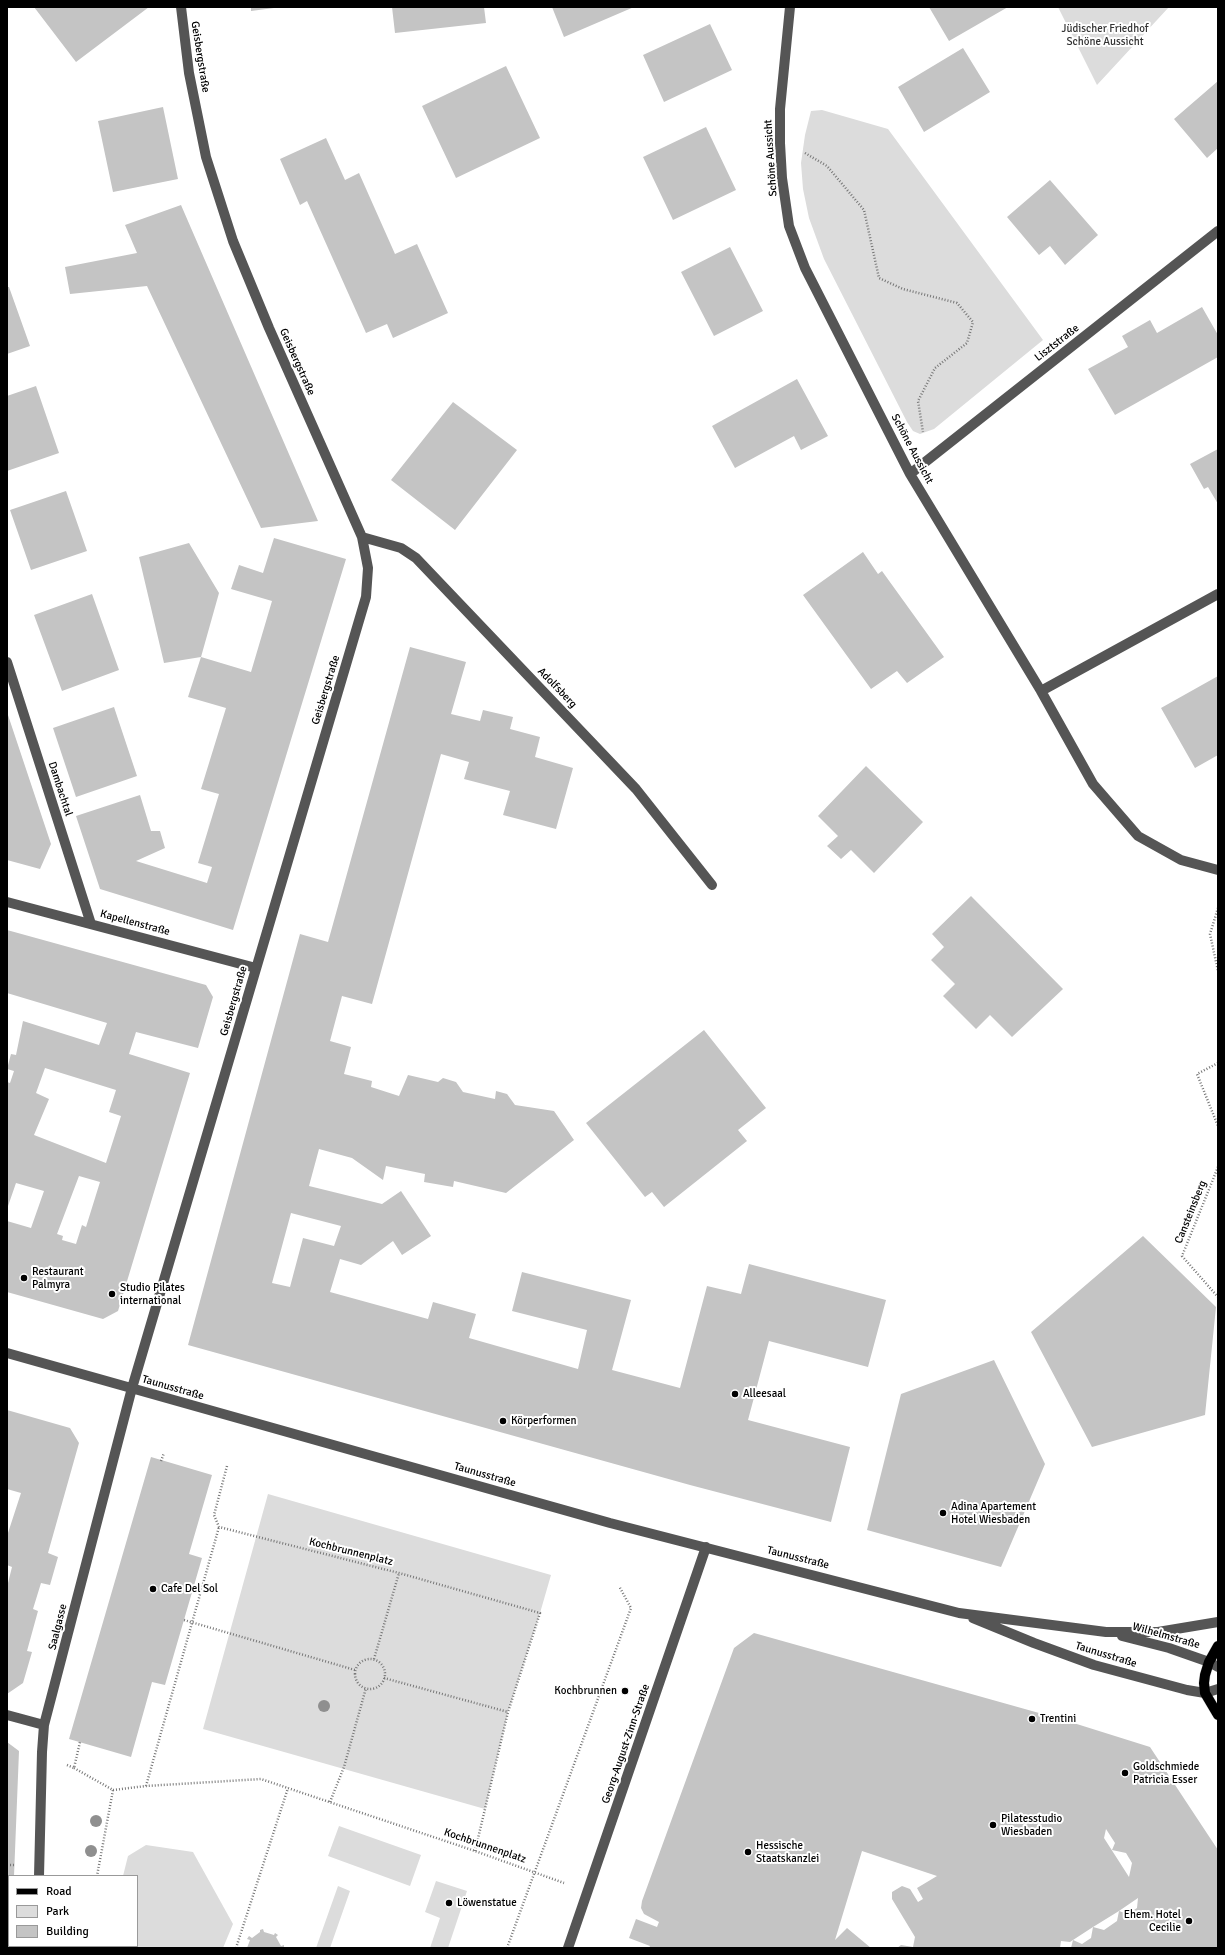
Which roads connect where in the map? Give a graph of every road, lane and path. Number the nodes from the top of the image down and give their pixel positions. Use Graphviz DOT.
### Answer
graph roads {
  1 [pos="181,7"];
  2 [pos="790,7"];
  3 [pos="780,143"];
  4 [pos="1218,231"];
  5 [pos="928,460"];
  6 [pos="910,474"];
  7 [pos="362,537"];
  8 [pos="1218,594"];
  9 [pos="7,662"];
  10 [pos="1041,690"];
  11 [pos="1218,870"];
  12 [pos="712,885"];
  13 [pos="7,902"];
  14 [pos="1218,908"];
  15 [pos="91,924"];
  16 [pos="256,968"];
  17 [pos="1218,972"];
  18 [pos="1218,1063"];
  19 [pos="1218,1126"];
  20 [pos="1218,1167"];
  21 [pos="1218,1297"];
  22 [pos="7,1353"];
  23 [pos="132,1388"];
  24 [pos="164,1453"];
  25 [pos="161,1461"];
  26 [pos="227,1466"];
  27 [pos="219,1527"];
  28 [pos="706,1547"];
  29 [pos="400,1573"];
  30 [pos="619,1586"];
  31 [pos="958,1613"];
  32 [pos="184,1620"];
  33 [pos="193,1622"];
  34 [pos="1218,1622"];
  35 [pos="1106,1632"];
  36 [pos="1218,1646"];
  37 [pos="374,1660"];
  38 [pos="1214,1664"];
  39 [pos="355,1670"];
  40 [pos="384,1678"];
  41 [pos="366,1688"];
  42 [pos="1218,1689"];
  43 [pos="1205,1693"];
  44 [pos="508,1712"];
  45 [pos="1218,1715"];
  46 [pos="7,1716"];
  47 [pos="44,1725"];
  48 [pos="74,1768"];
  49 [pos="146,1786"];
  50 [pos="288,1788"];
  51 [pos="113,1790"];
  52 [pos="330,1802"];
  53 [pos="476,1851"];
  54 [pos="7,1865"];
  55 [pos="15,1865"];
  56 [pos="536,1872"];
  57 [pos="39,1875"];
  58 [pos="97,1875"];
  59 [pos="564,1883"];
  60 [pos="236,1948"];
  61 [pos="507,1948"];
  62 [pos="568,1948"];
  1 -- 7 [label="street, Geisbergstraße"];
  2 -- 3 [label="street, Schöne Aussicht"];
  3 -- 5 [label="path"];
  3 -- 6 [label="street, Schöne Aussicht"];
  4 -- 5 [label="street, Lisztstraße"];
  5 -- 6 [label="street, Lisztstraße"];
  6 -- 10 [label="street, Schöne Aussicht"];
  7 -- 12 [label="street, Adolfsberg"];
  7 -- 16 [label="street, Geisbergstraße"];
  8 -- 10 [label="street"];
  9 -- 15 [label="street, Dambachtal"];
  10 -- 11 [label="street, Schöne Aussicht"];
  13 -- 15 [label="street, Kapellenstraße"];
  14 -- 17 [label="path"];
  15 -- 16 [label="street, Kapellenstraße"];
  16 -- 23 [label="street, Geisbergstraße"];
  18 -- 19 [label="path"];
  20 -- 21 [label="path, Cansteinsberg"];
  22 -- 23 [label="street, Taunusstraße"];
  23 -- 28 [label="street, Taunusstraße"];
  23 -- 47 [label="street, Saalgasse"];
  24 -- 25 [label="path"];
  26 -- 27 [label="path"];
  27 -- 29 [label="path, Kochbrunnenplatz"];
  27 -- 33 [label="path"];
  28 -- 31 [label="street, Taunusstraße"];
  28 -- 62 [label="street, Georg-August-Zinn-Straße"];
  29 -- 37 [label="path"];
  29 -- 44 [label="path, Kochbrunnenplatz"];
  30 -- 56 [label="path"];
  31 -- 35 [label="street, Taunusstraße"];
  31 -- 43 [label="street, Taunusstraße"];
  32 -- 33 [label="path"];
  33 -- 39 [label="path"];
  33 -- 49 [label="path"];
  34 -- 35 [label="street"];
  35 -- 38 [label="street, Wilhelmstraße"];
  36 -- 38 [label="main road"];
  37 -- 39 [label="path"];
  37 -- 40 [label="path"];
  38 -- 43 [label="main road"];
  39 -- 41 [label="path"];
  40 -- 41 [label="path"];
  40 -- 44 [label="path"];
  41 -- 52 [label="path"];
  42 -- 43 [label="street"];
  43 -- 45 [label="main road"];
  44 -- 53 [label="path"];
  46 -- 47 [label="street"];
  47 -- 57 [label="street, Saalgasse"];
  48 -- 51 [label="path"];
  49 -- 50 [label="path, Kochbrunnenplatz"];
  49 -- 51 [label="path, Kochbrunnenplatz"];
  50 -- 52 [label="path, Kochbrunnenplatz"];
  50 -- 60 [label="path"];
  51 -- 58 [label="path"];
  52 -- 53 [label="path, Kochbrunnenplatz"];
  53 -- 56 [label="path, Kochbrunnenplatz"];
  54 -- 55 [label="path"];
  56 -- 59 [label="path, Kochbrunnenplatz"];
  56 -- 61 [label="path"];
}
